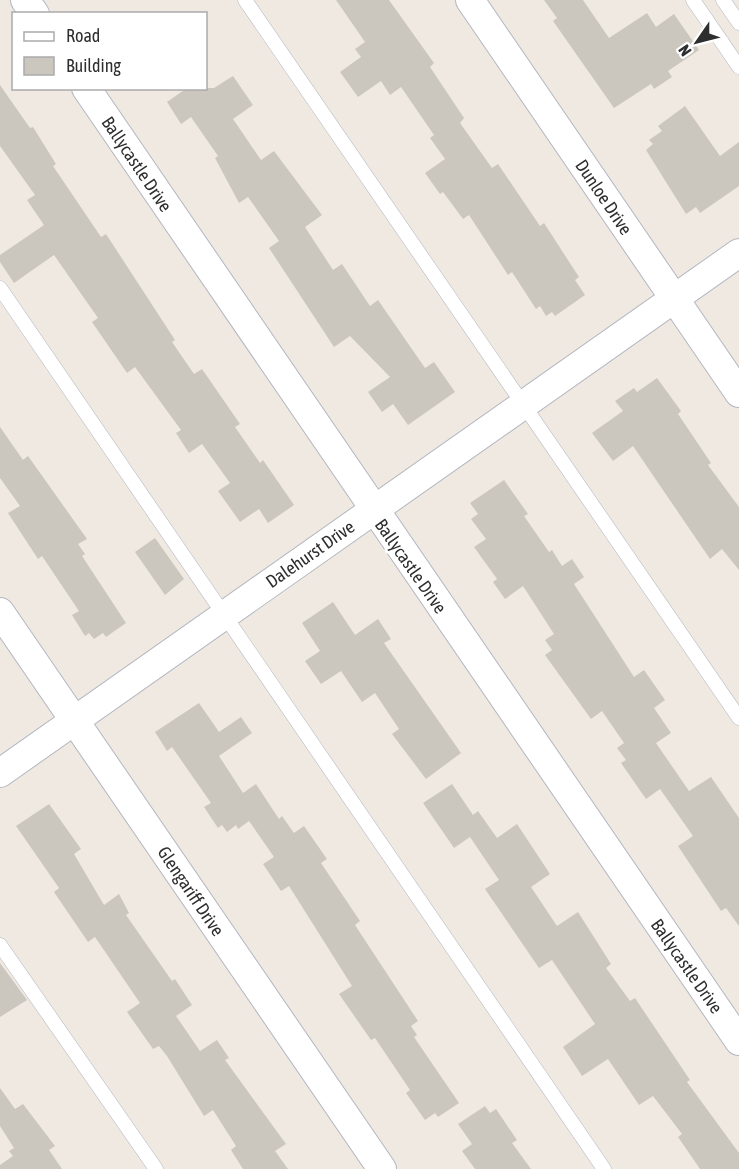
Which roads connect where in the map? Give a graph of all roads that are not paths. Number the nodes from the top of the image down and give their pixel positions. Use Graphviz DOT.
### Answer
graph roads {
  1 [pos="245,0"];
  2 [pos="470,0"];
  3 [pos="693,0"];
  4 [pos="723,0"];
  5 [pos="739,23"];
  6 [pos="739,67"];
  7 [pos="87,90"];
  8 [pos="739,253"];
  9 [pos="0,288"];
  10 [pos="674,298"];
  11 [pos="739,393"];
  12 [pos="523,403"];
  13 [pos="373,510"];
  14 [pos="0,612"];
  15 [pos="224,615"];
  16 [pos="739,718"];
  17 [pos="74,721"];
  18 [pos="0,773"];
  19 [pos="0,945"];
  20 [pos="739,1041"];
  21 [pos="156,1169"];
  22 [pos="382,1169"];
  23 [pos="604,1169"];
  1 -- 12 [label="lane"];
  2 -- 10 [label="street, Dunloe Drive"];
  3 -- 6 [label="lane"];
  4 -- 5 [label="lane"];
  7 -- 13 [label="street, Ballycastle Drive"];
  8 -- 10 [label="street, Dalehurst Drive"];
  9 -- 15 [label="lane"];
  10 -- 11 [label="street, Dunloe Drive"];
  10 -- 12 [label="street, Dalehurst Drive"];
  12 -- 13 [label="street, Dalehurst Drive"];
  12 -- 16 [label="lane"];
  13 -- 15 [label="street, Dalehurst Drive"];
  13 -- 20 [label="street, Ballycastle Drive"];
  14 -- 17 [label="street, Glengariff Drive"];
  15 -- 17 [label="street, Dalehurst Drive"];
  15 -- 23 [label="lane"];
  17 -- 18 [label="street, Dalehurst Drive"];
  17 -- 22 [label="street, Glengariff Drive"];
  19 -- 21 [label="lane"];
}
